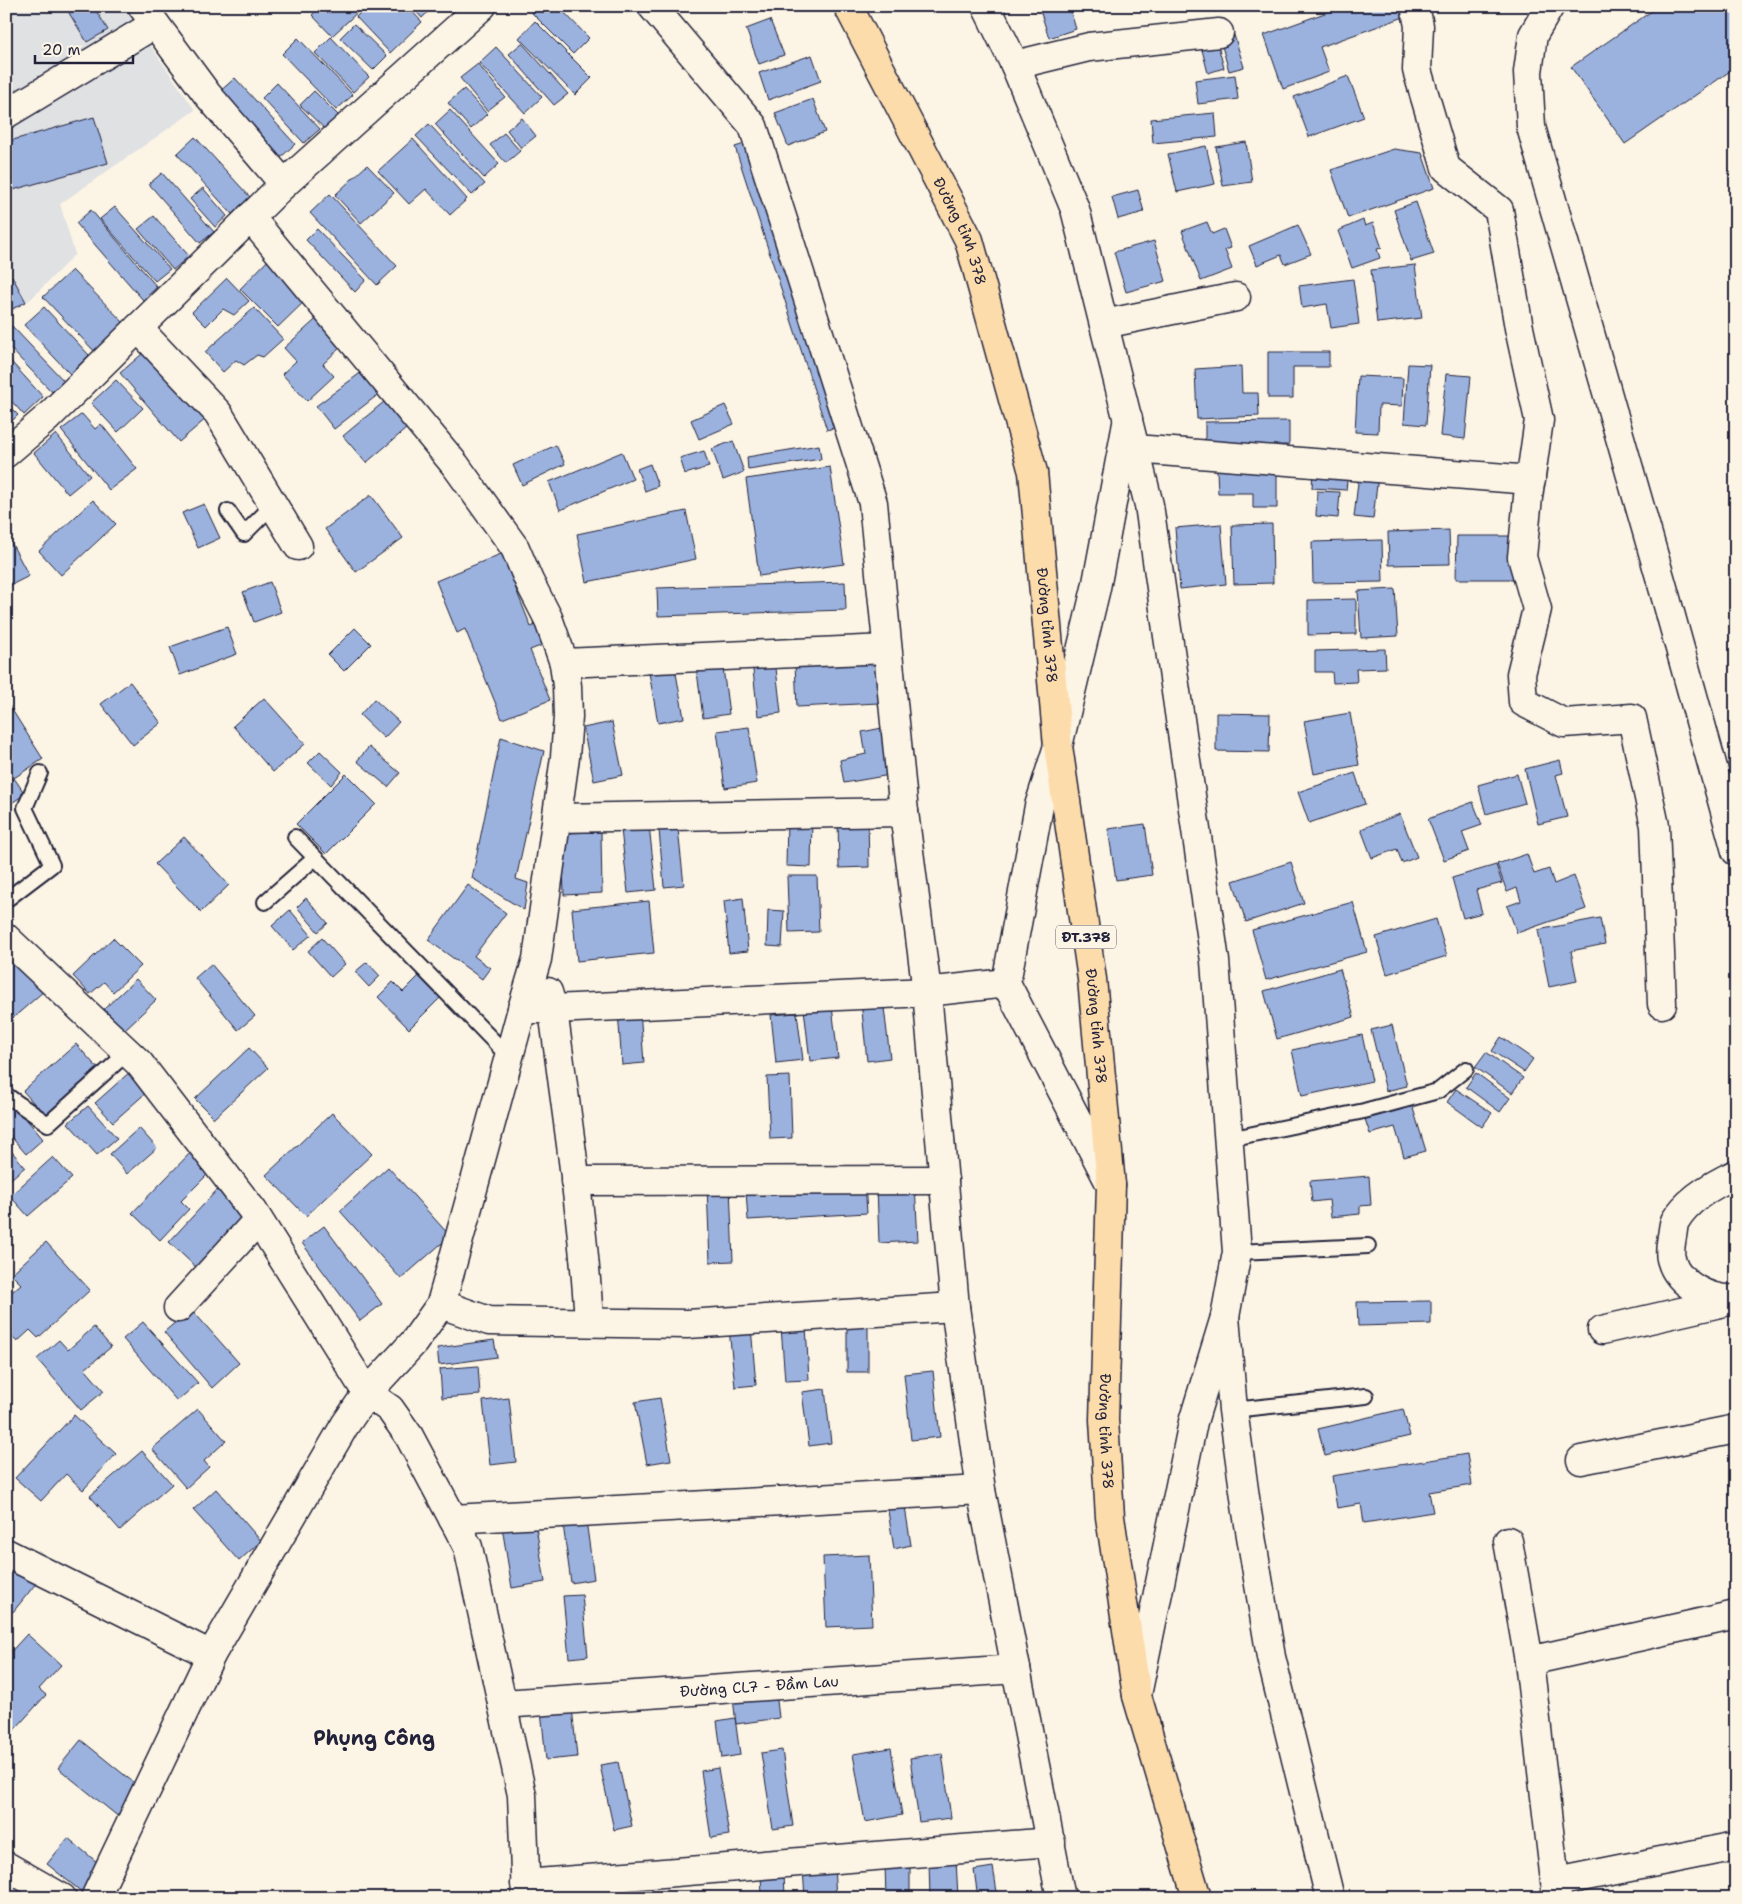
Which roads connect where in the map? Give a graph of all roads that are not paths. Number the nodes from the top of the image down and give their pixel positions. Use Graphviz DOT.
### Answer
graph roads {
  1 [pos="482,6"];
  2 [pos="652,6"];
  3 [pos="986,6"];
  4 [pos="1415,6"];
  5 [pos="1550,6"];
  6 [pos="849,7"];
  7 [pos="148,15"];
  8 [pos="1219,34"];
  9 [pos="1015,65"];
  10 [pos="6,114"];
  11 [pos="284,184"];
  12 [pos="250,217"];
  13 [pos="1236,297"];
  14 [pos="1104,324"];
  15 [pos="138,328"];
  16 [pos="1128,418"];
  17 [pos="1135,449"];
  18 [pos="6,452"];
  19 [pos="1530,480"];
  20 [pos="273,505"];
  21 [pos="228,511"];
  22 [pos="298,546"];
  23 [pos="888,649"];
  24 [pos="564,663"];
  25 [pos="1058,746"];
  26 [pos="40,773"];
  27 [pos="904,812"];
  28 [pos="557,818"];
  29 [pos="295,837"];
  30 [pos="1736,851"];
  31 [pos="315,858"];
  32 [pos="6,900"];
  33 [pos="264,902"];
  34 [pos="6,938"];
  35 [pos="538,959"];
  36 [pos="1006,984"];
  37 [pos="927,992"];
  38 [pos="1662,1004"];
  39 [pos="522,1009"];
  40 [pos="553,1009"];
  41 [pos="128,1052"];
  42 [pos="509,1057"];
  43 [pos="1466,1069"];
  44 [pos="6,1095"];
  45 [pos="1229,1139"];
  46 [pos="1736,1174"];
  47 [pos="944,1180"];
  48 [pos="575,1181"];
  49 [pos="1111,1185"];
  50 [pos="258,1220"];
  51 [pos="1368,1246"];
  52 [pos="1238,1252"];
  53 [pos="1734,1299"];
  54 [pos="440,1304"];
  55 [pos="178,1308"];
  56 [pos="955,1308"];
  57 [pos="1225,1317"];
  58 [pos="589,1322"];
  59 [pos="1602,1330"];
  60 [pos="367,1393"];
  61 [pos="1366,1396"];
  62 [pos="1232,1410"];
  63 [pos="1736,1429"];
  64 [pos="1581,1460"];
  65 [pos="981,1490"];
  66 [pos="453,1519"];
  67 [pos="1508,1541"];
  68 [pos="6,1553"];
  69 [pos="1736,1615"];
  70 [pos="211,1655"];
  71 [pos="1529,1660"];
  72 [pos="1016,1669"];
  73 [pos="1137,1696"];
  74 [pos="502,1704"];
  75 [pos="1051,1842"];
  76 [pos="1736,1846"];
  77 [pos="6,1866"];
  78 [pos="1556,1890"];
  79 [pos="526,1891"];
  80 [pos="62,1898"];
  81 [pos="95,1898"];
  82 [pos="1061,1898"];
  83 [pos="1197,1898"];
  84 [pos="1330,1898"];
  1 -- 11 [label="street"];
  2 -- 23 [label="street"];
  3 -- 9 [label="street"];
  4 -- 19 [label="street"];
  5 -- 30 [label="street"];
  6 -- 25 [label="main road, Đường tỉnh 378 / ĐT.378"];
  7 -- 10 [label="street"];
  7 -- 11 [label="street"];
  8 -- 9 [label="street"];
  9 -- 14 [label="street"];
  11 -- 12 [label="street"];
  12 -- 15 [label="street"];
  12 -- 24 [label="street"];
  13 -- 14 [label="street"];
  14 -- 16 [label="street"];
  15 -- 18 [label="street"];
  15 -- 20 [label="street"];
  16 -- 17 [label="street"];
  16 -- 25 [label="street"];
  17 -- 19 [label="street"];
  17 -- 45 [label="street"];
  19 -- 38 [label="street"];
  20 -- 21 [label="lane"];
  20 -- 22 [label="street"];
  23 -- 24 [label="street"];
  23 -- 27 [label="street"];
  24 -- 28 [label="street"];
  25 -- 36 [label="street"];
  25 -- 49 [label="main road, Đường tỉnh 378 / ĐT.378"];
  26 -- 32 [label="lane"];
  27 -- 28 [label="street"];
  27 -- 37 [label="street"];
  28 -- 35 [label="street"];
  29 -- 31 [label="lane"];
  31 -- 33 [label="lane"];
  31 -- 42 [label="lane"];
  34 -- 41 [label="street"];
  35 -- 39 [label="street"];
  35 -- 40 [label="street"];
  36 -- 37 [label="street"];
  36 -- 49 [label="street"];
  37 -- 40 [label="street"];
  37 -- 47 [label="street"];
  39 -- 40 [label="street"];
  39 -- 42 [label="street"];
  40 -- 48 [label="street"];
  41 -- 44 [label="lane"];
  41 -- 50 [label="street"];
  42 -- 54 [label="street"];
  43 -- 45 [label="lane"];
  45 -- 52 [label="street"];
  46 -- 53 [label="street"];
  47 -- 48 [label="street"];
  47 -- 56 [label="street"];
  48 -- 58 [label="street"];
  49 -- 73 [label="main road, Đường tỉnh 378 / ĐT.378"];
  50 -- 55 [label="street"];
  50 -- 60 [label="street"];
  51 -- 52 [label="lane"];
  52 -- 57 [label="street"];
  53 -- 59 [label="street"];
  54 -- 58 [label="street"];
  54 -- 60 [label="street"];
  56 -- 58 [label="street"];
  56 -- 65 [label="street"];
  57 -- 62 [label="street"];
  57 -- 73 [label="street"];
  60 -- 66 [label="street"];
  60 -- 70 [label="street"];
  61 -- 62 [label="lane"];
  62 -- 84 [label="street"];
  63 -- 64 [label="street"];
  65 -- 66 [label="street"];
  65 -- 72 [label="street"];
  66 -- 74 [label="street"];
  67 -- 71 [label="street"];
  68 -- 70 [label="street"];
  69 -- 71 [label="street"];
  70 -- 81 [label="street"];
  71 -- 78 [label="street"];
  72 -- 74 [label="street, Đường CL7 - Đầm Lau"];
  72 -- 75 [label="street"];
  73 -- 83 [label="main road, Đường tỉnh 378 / ĐT.378"];
  74 -- 79 [label="street"];
  75 -- 79 [label="street"];
  75 -- 82 [label="street"];
  76 -- 78 [label="street"];
  77 -- 80 [label="street"];
}
